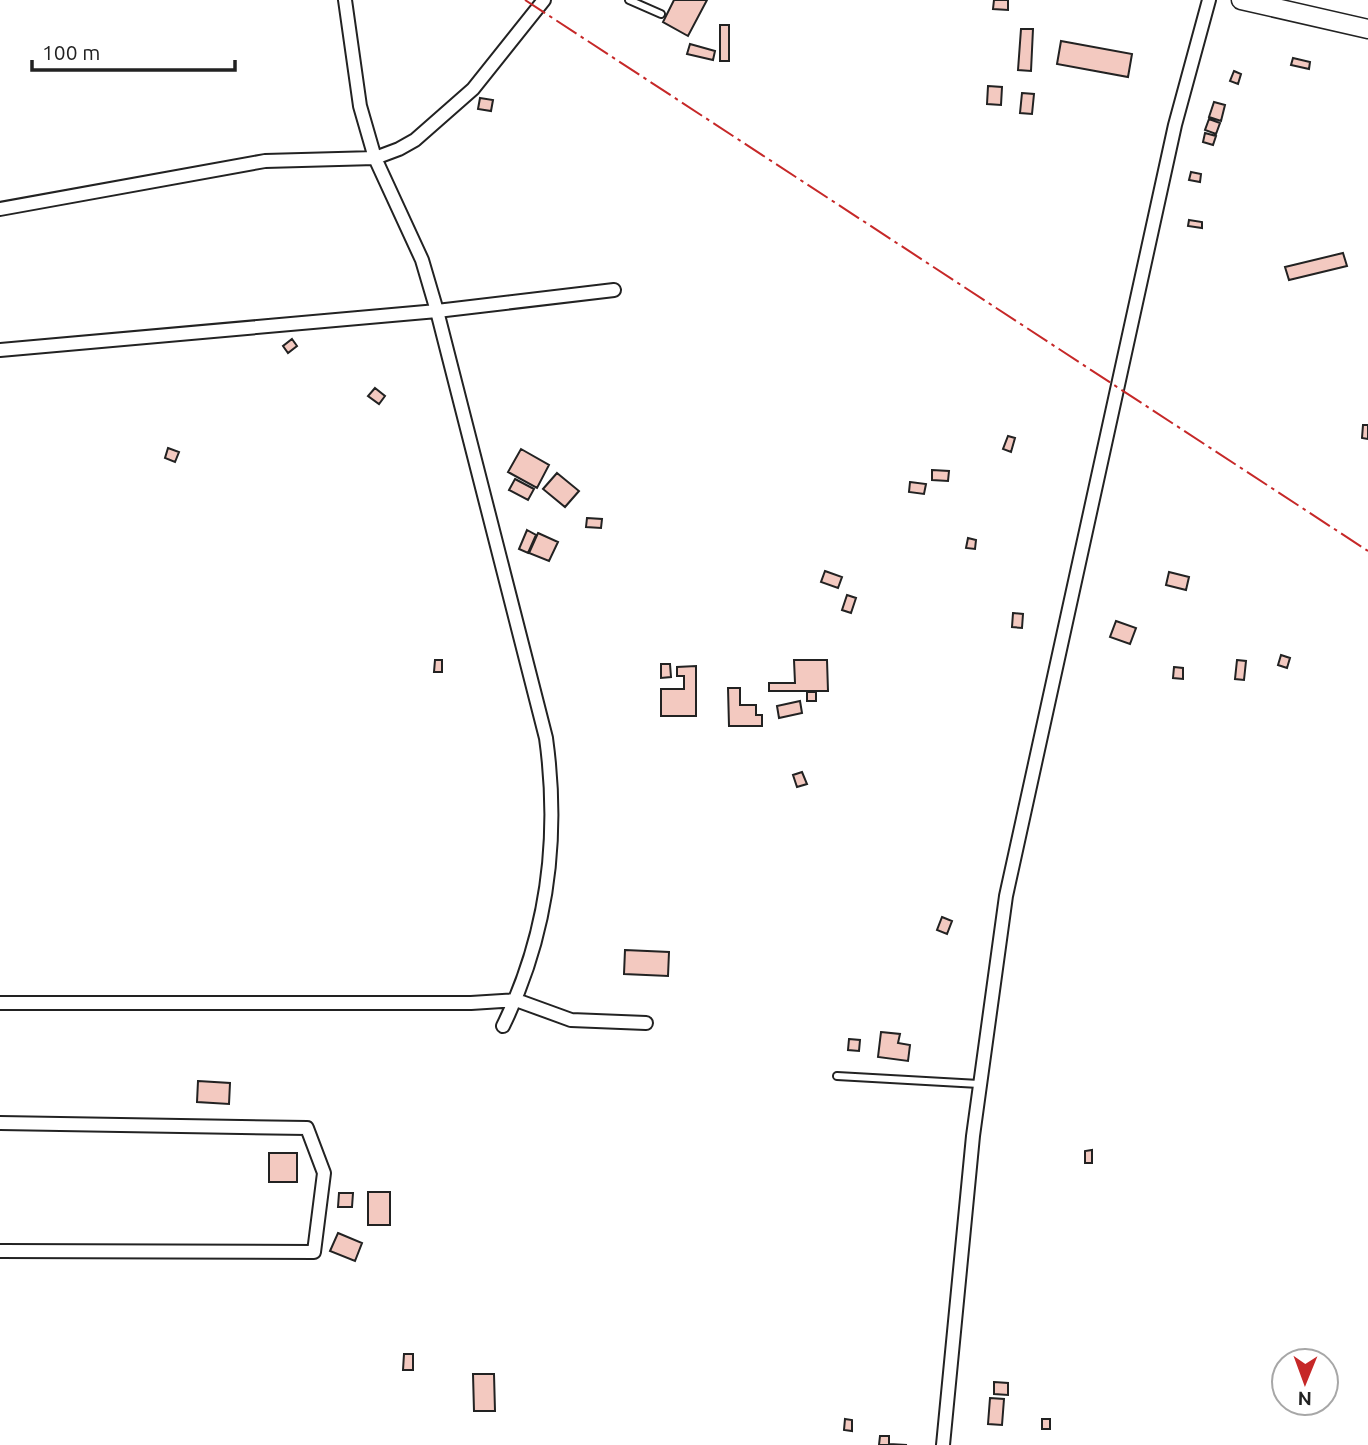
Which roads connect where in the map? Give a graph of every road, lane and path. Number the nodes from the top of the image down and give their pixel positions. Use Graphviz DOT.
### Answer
graph roads {
  1 [pos="345,0"];
  2 [pos="544,0"];
  3 [pos="629,0"];
  4 [pos="1209,0"];
  5 [pos="1241,0"];
  6 [pos="661,15"];
  7 [pos="1368,29"];
  8 [pos="375,158"];
  9 [pos="0,209"];
  10 [pos="614,290"];
  11 [pos="437,311"];
  12 [pos="0,350"];
  13 [pos="516,1000"];
  14 [pos="0,1003"];
  15 [pos="646,1023"];
  16 [pos="503,1026"];
  17 [pos="837,1076"];
  18 [pos="979,1084"];
  19 [pos="0,1124"];
  20 [pos="0,1251"];
  21 [pos="943,1445"];
  1 -- 8 [label="street"];
  2 -- 8 [label="street"];
  3 -- 6 [label="lane"];
  4 -- 18 [label="street"];
  5 -- 7 [label="main road"];
  8 -- 9 [label="street"];
  8 -- 11 [label="street"];
  10 -- 11 [label="street"];
  11 -- 12 [label="street"];
  11 -- 13 [label="street"];
  13 -- 14 [label="street"];
  13 -- 15 [label="street"];
  13 -- 16 [label="street"];
  17 -- 18 [label="lane"];
  18 -- 21 [label="street"];
  19 -- 20 [label="street"];
}
